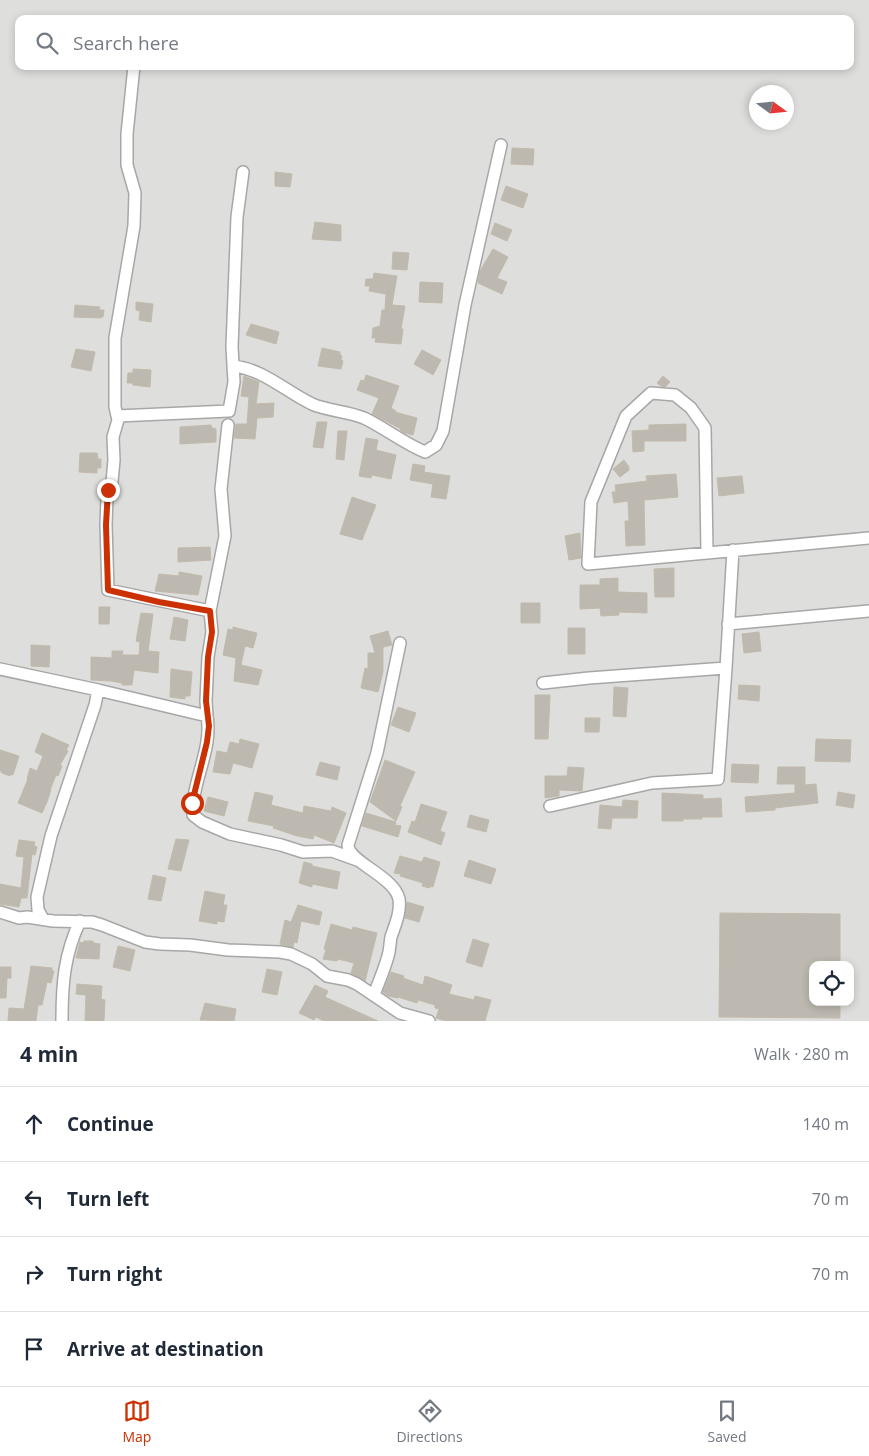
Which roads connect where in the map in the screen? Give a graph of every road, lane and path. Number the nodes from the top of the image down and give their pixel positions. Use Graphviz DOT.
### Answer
graph roads {
  1 [pos="134,70"];
  2 [pos="501,145"];
  3 [pos="243,172"];
  4 [pos="233,366"];
  5 [pos="117,416"];
  6 [pos="228,425"];
  7 [pos="869,538"];
  8 [pos="733,550"];
  9 [pos="708,552"];
  10 [pos="210,611"];
  11 [pos="869,612"];
  12 [pos="728,624"];
  13 [pos="400,642"];
  14 [pos="726,668"];
  15 [pos="0,669"];
  16 [pos="543,683"];
  17 [pos="98,690"];
  18 [pos="208,716"];
  19 [pos="550,806"];
  20 [pos="360,861"];
  21 [pos="0,912"];
  22 [pos="43,919"];
  23 [pos="80,921"];
  24 [pos="374,995"];
  25 [pos="62,1021"];
  26 [pos="430,1021"];
  1 -- 5 [label="street"];
  2 -- 4 [label="street"];
  3 -- 4 [label="street"];
  4 -- 5 [label="street"];
  5 -- 10 [label="street"];
  6 -- 10 [label="street"];
  7 -- 8 [label="street"];
  8 -- 9 [label="street"];
  8 -- 12 [label="street"];
  9 -- 9 [label="street"];
  10 -- 18 [label="street"];
  11 -- 12 [label="street"];
  12 -- 14 [label="street"];
  13 -- 20 [label="street"];
  14 -- 16 [label="street"];
  14 -- 19 [label="street"];
  15 -- 17 [label="street"];
  17 -- 18 [label="street"];
  17 -- 22 [label="street"];
  18 -- 20 [label="street"];
  20 -- 24 [label="street"];
  21 -- 22 [label="street"];
  22 -- 23 [label="street"];
  23 -- 24 [label="street"];
  23 -- 25 [label="street"];
  24 -- 26 [label="street"];
}
